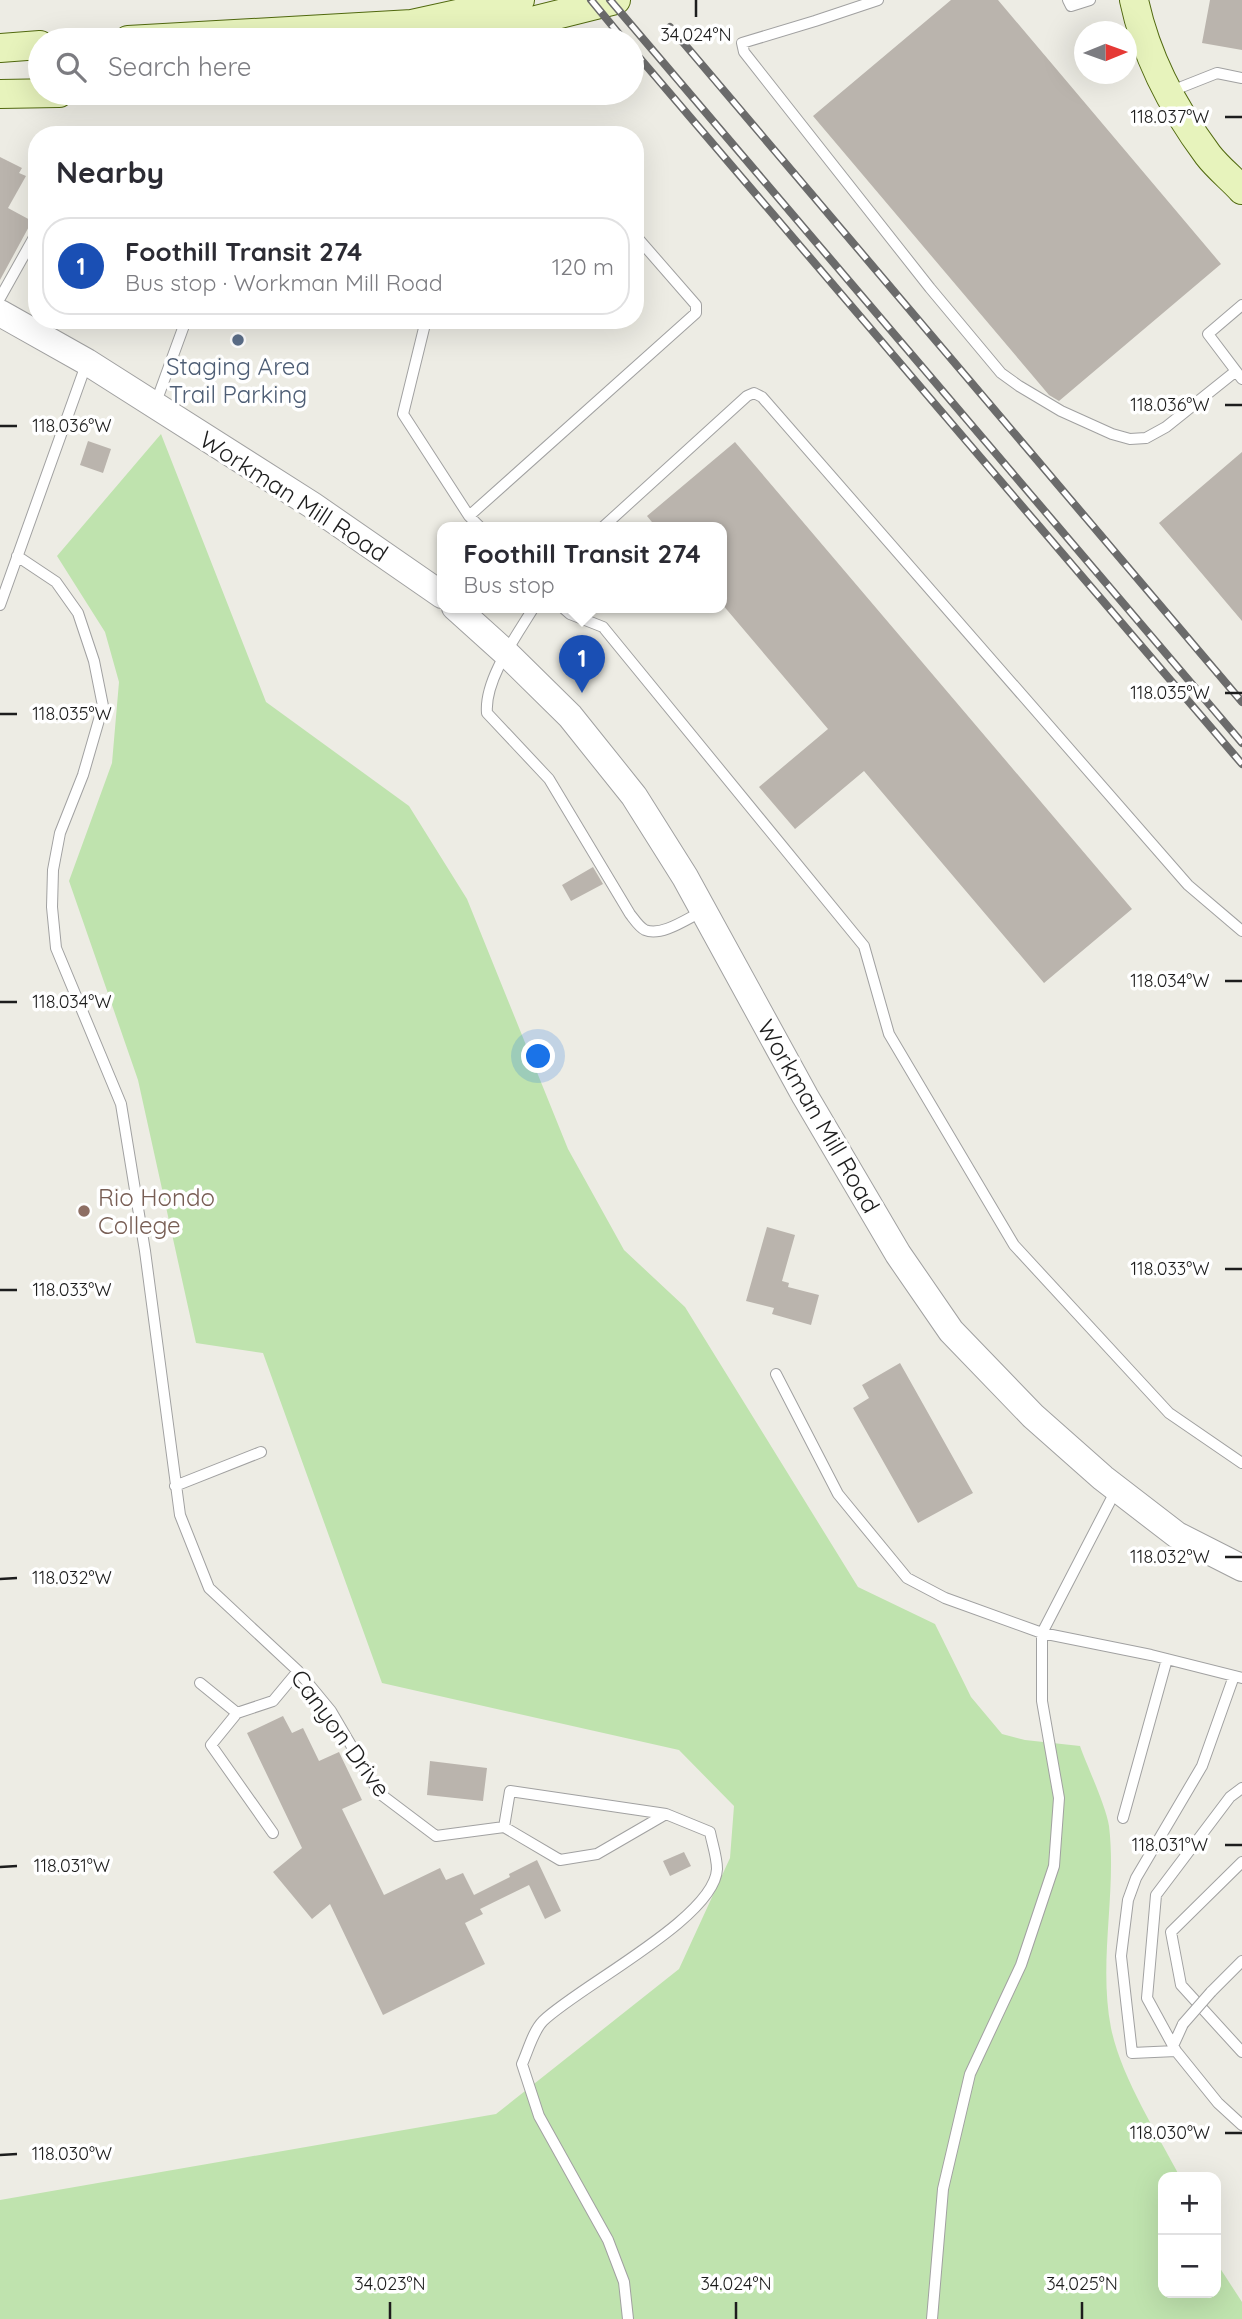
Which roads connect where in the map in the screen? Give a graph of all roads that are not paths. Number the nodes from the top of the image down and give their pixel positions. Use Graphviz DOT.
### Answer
graph roads {
  1 [pos="520,0"];
  2 [pos="615,0"];
  3 [pos="878,0"];
  4 [pos="1068,0"];
  5 [pos="1090,0"];
  6 [pos="1134,0"];
  7 [pos="341,28"];
  8 [pos="504,28"];
  9 [pos="28,46"];
  10 [pos="0,48"];
  11 [pos="1242,78"];
  12 [pos="1169,93"];
  13 [pos="0,94"];
  14 [pos="28,94"];
  15 [pos="1242,190"];
  16 [pos="644,245"];
  17 [pos="28,248"];
  18 [pos="0,298"];
  19 [pos="1242,305"];
  20 [pos="0,313"];
  21 [pos="28,325"];
  22 [pos="36,329"];
  23 [pos="183,329"];
  24 [pos="424,329"];
  25 [pos="87,362"];
  26 [pos="1239,375"];
  27 [pos="155,405"];
  28 [pos="469,516"];
  29 [pos="475,522"];
  30 [pos="608,522"];
  31 [pos="18,556"];
  32 [pos="437,592"];
  33 [pos="0,605"];
  34 [pos="463,613"];
  35 [pos="530,613"];
  36 [pos="569,613"];
  37 [pos="506,653"];
  38 [pos="704,911"];
  39 [pos="1242,931"];
  40 [pos="776,1374"];
  41 [pos="261,1452"];
  42 [pos="1242,1464"];
  43 [pos="175,1486"];
  44 [pos="1117,1489"];
  45 [pos="1242,1568"];
  46 [pos="1042,1633"];
  47 [pos="1167,1659"];
  48 [pos="298,1671"];
  49 [pos="1238,1677"];
  50 [pos="200,1682"];
  51 [pos="237,1713"];
  52 [pos="1242,1788"];
  53 [pos="666,1814"];
  54 [pos="1123,1818"];
  55 [pos="504,1827"];
  56 [pos="273,1833"];
  57 [pos="1242,1862"];
  58 [pos="1242,1961"];
  59 [pos="1175,2049"];
  60 [pos="1242,2052"];
  61 [pos="1242,2125"];
  62 [pos="628,2319"];
  63 [pos="932,2319"];
  1 -- 7 [label="main road"];
  2 -- 8 [label="main road"];
  3 -- 26 [label="lane"];
  4 -- 5 [label="lane"];
  6 -- 12 [label="main road"];
  9 -- 10 [label="main road"];
  11 -- 12 [label="lane"];
  12 -- 15 [label="main road"];
  13 -- 14 [label="main road"];
  16 -- 28 [label="lane"];
  17 -- 18 [label="lane"];
  19 -- 26 [label="lane"];
  20 -- 21 [label="street, Workman Mill Road"];
  22 -- 25 [label="street, Workman Mill Road"];
  23 -- 27 [label="lane"];
  24 -- 28 [label="lane"];
  25 -- 27 [label="street, Workman Mill Road"];
  25 -- 31 [label="lane"];
  27 -- 32 [label="street, Workman Mill Road"];
  28 -- 29 [label="lane"];
  30 -- 39 [label="lane"];
  31 -- 33 [label="lane"];
  31 -- 43 [label="lane, Canyon Drive"];
  34 -- 37 [label="street, Workman Mill Road"];
  35 -- 37 [label="lane"];
  36 -- 42 [label="lane"];
  37 -- 38 [label="street, Workman Mill Road"];
  37 -- 38 [label="lane"];
  38 -- 44 [label="street, Workman Mill Road"];
  40 -- 46 [label="lane"];
  41 -- 43 [label="lane"];
  43 -- 48 [label="lane, Canyon Drive"];
  44 -- 45 [label="street, Workman Mill Road"];
  44 -- 46 [label="lane"];
  46 -- 47 [label="lane"];
  46 -- 63 [label="lane"];
  47 -- 49 [label="lane"];
  47 -- 54 [label="lane"];
  48 -- 51 [label="lane"];
  48 -- 55 [label="lane, Canyon Drive"];
  49 -- 59 [label="lane"];
  50 -- 51 [label="lane"];
  51 -- 56 [label="lane"];
  52 -- 59 [label="lane"];
  53 -- 55 [label="lane"];
  53 -- 55 [label="lane"];
  53 -- 62 [label="lane"];
  57 -- 60 [label="lane"];
  58 -- 59 [label="lane, bridge"];
  59 -- 61 [label="lane"];
}
